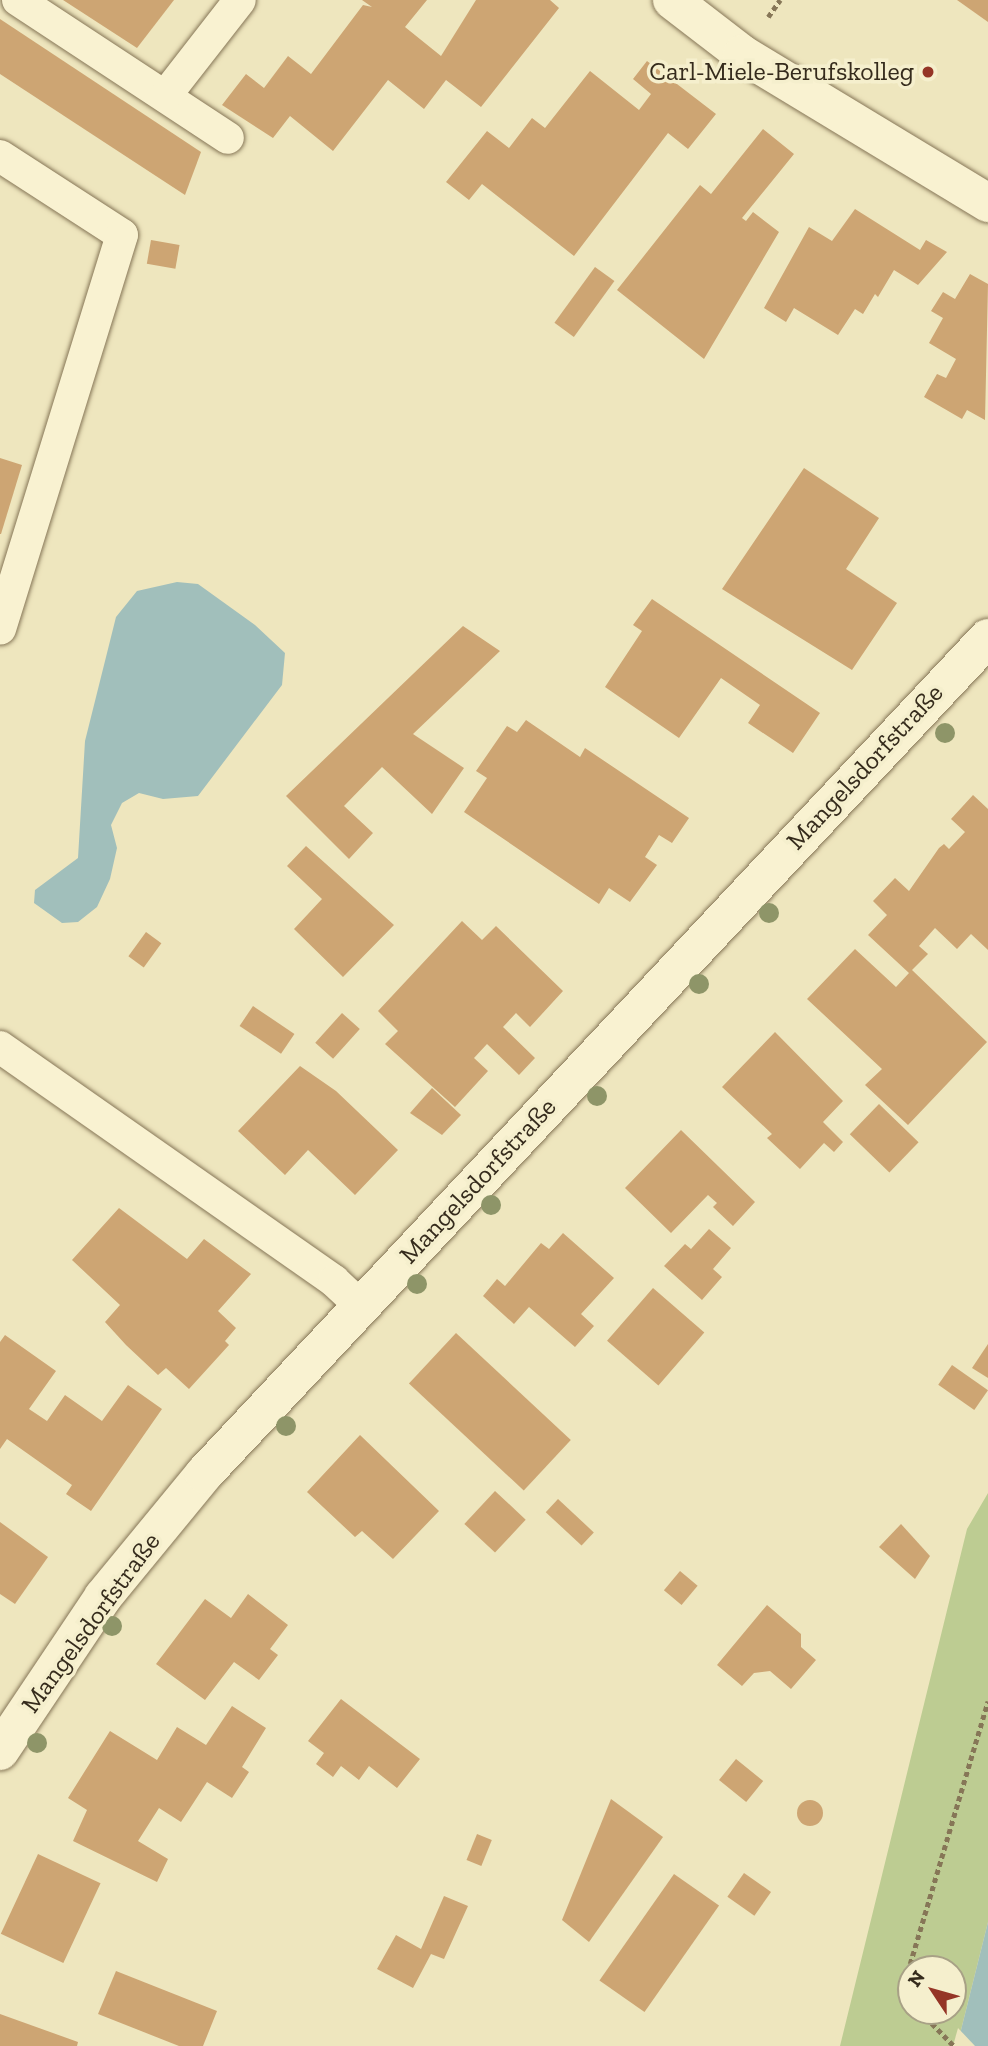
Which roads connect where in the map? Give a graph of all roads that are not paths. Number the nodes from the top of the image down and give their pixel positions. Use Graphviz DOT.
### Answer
graph roads {
  1 [pos="18,0"];
  2 [pos="240,0"];
  3 [pos="672,0"];
  4 [pos="166,95"];
  5 [pos="228,138"];
  6 [pos="0,156"];
  7 [pos="988,203"];
  8 [pos="0,628"];
  9 [pos="988,638"];
  10 [pos="0,1047"];
  11 [pos="361,1306"];
  12 [pos="0,1751"];
  1 -- 4 [label="lane"];
  2 -- 4 [label="lane"];
  3 -- 7 [label="street"];
  4 -- 5 [label="lane"];
  6 -- 8 [label="lane"];
  9 -- 11 [label="street, Mangelsdorfstraße"];
  10 -- 11 [label="lane"];
  11 -- 12 [label="street, Mangelsdorfstraße"];
}
